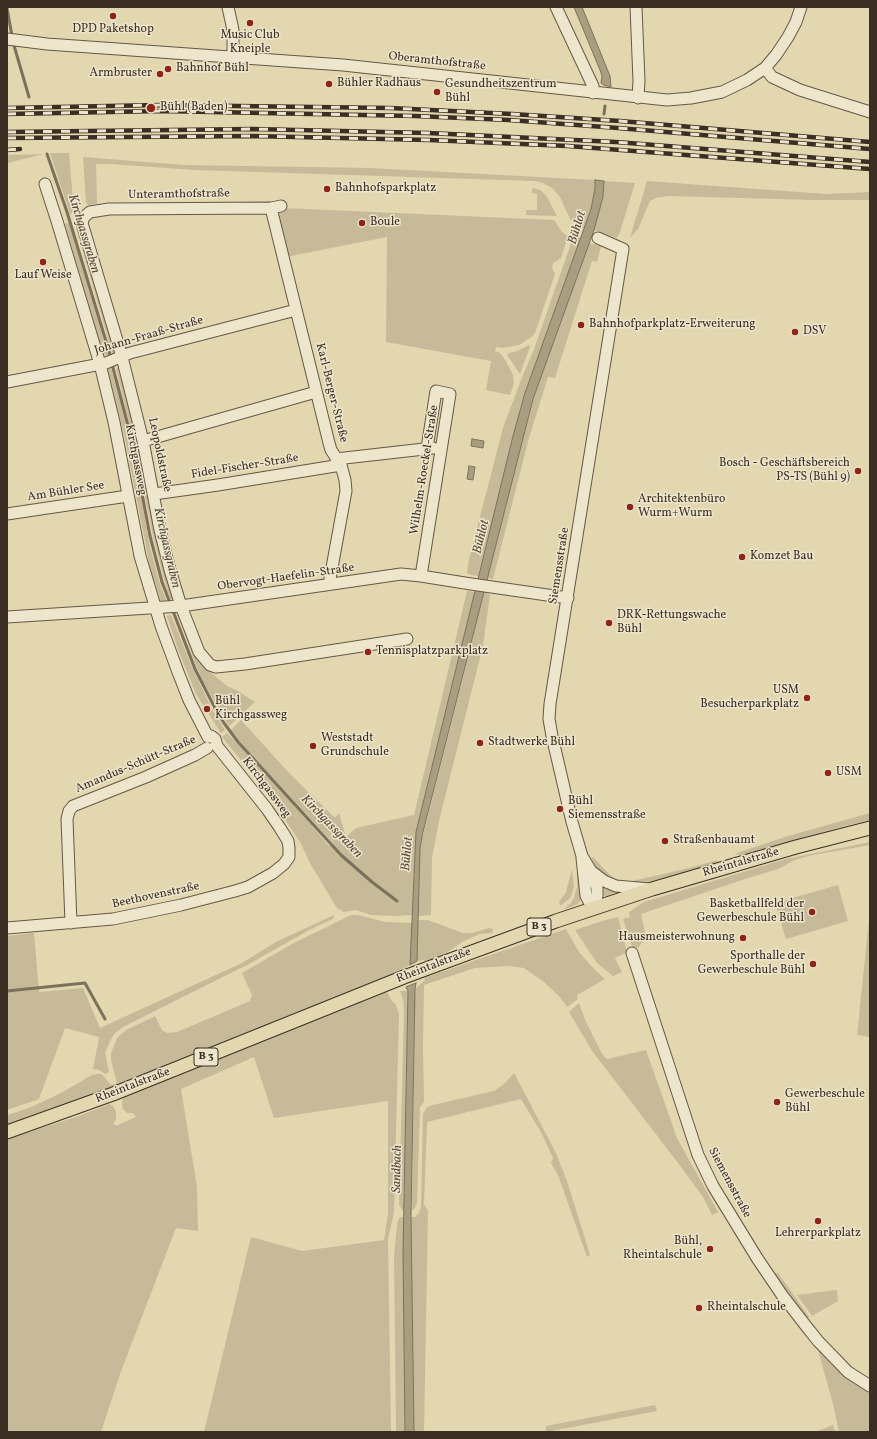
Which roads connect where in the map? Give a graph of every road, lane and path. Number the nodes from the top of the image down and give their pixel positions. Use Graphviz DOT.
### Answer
graph roads {
  1 [pos="228,7"];
  2 [pos="556,7"];
  3 [pos="636,7"];
  4 [pos="801,7"];
  5 [pos="12,40"];
  6 [pos="233,57"];
  7 [pos="765,68"];
  8 [pos="593,93"];
  9 [pos="638,98"];
  10 [pos="870,112"];
  11 [pos="45,184"];
  12 [pos="276,206"];
  13 [pos="84,217"];
  14 [pos="598,238"];
  15 [pos="296,310"];
  16 [pos="120,358"];
  17 [pos="103,364"];
  18 [pos="7,382"];
  19 [pos="316,392"];
  20 [pos="143,441"];
  21 [pos="442,446"];
  22 [pos="427,448"];
  23 [pos="339,462"];
  24 [pos="154,494"];
  25 [pos="128,496"];
  26 [pos="7,514"];
  27 [pos="420,576"];
  28 [pos="329,584"];
  29 [pos="568,598"];
  30 [pos="179,606"];
  31 [pos="159,608"];
  32 [pos="7,617"];
  33 [pos="407,639"];
  34 [pos="212,747"];
  35 [pos="870,828"];
  36 [pos="289,848"];
  37 [pos="582,856"];
  38 [pos="591,871"];
  39 [pos="652,889"];
  40 [pos="593,909"];
  41 [pos="71,923"];
  42 [pos="7,928"];
  43 [pos="632,953"];
  44 [pos="7,1132"];
  45 [pos="870,1386"];
  1 -- 6 [label="street"];
  2 -- 8 [label="street"];
  3 -- 9 [label="street"];
  4 -- 7 [label="street"];
  5 -- 6 [label="street, Oberamthofstraße"];
  6 -- 8 [label="street, Oberamthofstraße"];
  7 -- 9 [label="street, Oberamthofstraße"];
  7 -- 10 [label="street"];
  8 -- 9 [label="street, Oberamthofstraße"];
  11 -- 17 [label="street, Kirchgassweg"];
  12 -- 13 [label="street, Unteramthofstraße"];
  12 -- 15 [label="street, Karl-Berger-Straße"];
  13 -- 16 [label="street, Leopoldstraße"];
  14 -- 29 [label="street, Siemensstraße"];
  15 -- 16 [label="street, Johann-Fraaß-Straße"];
  15 -- 19 [label="street, Karl-Berger-Straße"];
  16 -- 17 [label="street, Johann-Fraaß-Straße"];
  16 -- 20 [label="street, Leopoldstraße"];
  17 -- 18 [label="street, Johann-Fraaß-Straße"];
  17 -- 25 [label="street, Kirchgassweg"];
  19 -- 20 [label="street"];
  19 -- 23 [label="street, Karl-Berger-Straße"];
  20 -- 24 [label="street, Leopoldstraße"];
  21 -- 22 [label="street, Fidel-Fischer-Straße"];
  21 -- 22 [label="street, Wilhelm-Roeckel-Straße"];
  21 -- 27 [label="street, Wilhelm-Roeckel-Straße"];
  22 -- 23 [label="street, Fidel-Fischer-Straße"];
  23 -- 24 [label="street, Fidel-Fischer-Straße"];
  23 -- 28 [label="street, Karl-Berger-Straße"];
  24 -- 30 [label="street, Leopoldstraße"];
  25 -- 26 [label="street, Am Bühler See"];
  25 -- 31 [label="street, Kirchgassweg"];
  27 -- 28 [label="street, Obervogt-Haefelin-Straße"];
  27 -- 29 [label="street, Obervogt-Haefelin-Straße"];
  28 -- 30 [label="street, Obervogt-Haefelin-Straße"];
  29 -- 37 [label="street, Siemensstraße"];
  30 -- 31 [label="street, Obervogt-Haefelin-Straße"];
  30 -- 33 [label="street, Leopoldstraße"];
  31 -- 32 [label="street, Obervogt-Haefelin-Straße"];
  31 -- 34 [label="street, Kirchgassweg"];
  34 -- 36 [label="street, Kirchgassweg"];
  34 -- 41 [label="street, Amandus-Schütt-Straße"];
  35 -- 39 [label="main road, Rheintalstraße / B 3"];
  36 -- 41 [label="street, Beethovenstraße"];
  37 -- 38 [label="street, Siemensstraße"];
  37 -- 40 [label="street"];
  38 -- 39 [label="street"];
  38 -- 40 [label="street, Siemensstraße"];
  39 -- 40 [label="main road, Rheintalstraße / B 3"];
  40 -- 44 [label="main road, Rheintalstraße / B 3"];
  41 -- 42 [label="street, Beethovenstraße"];
  43 -- 45 [label="street, Siemensstraße"];
}
